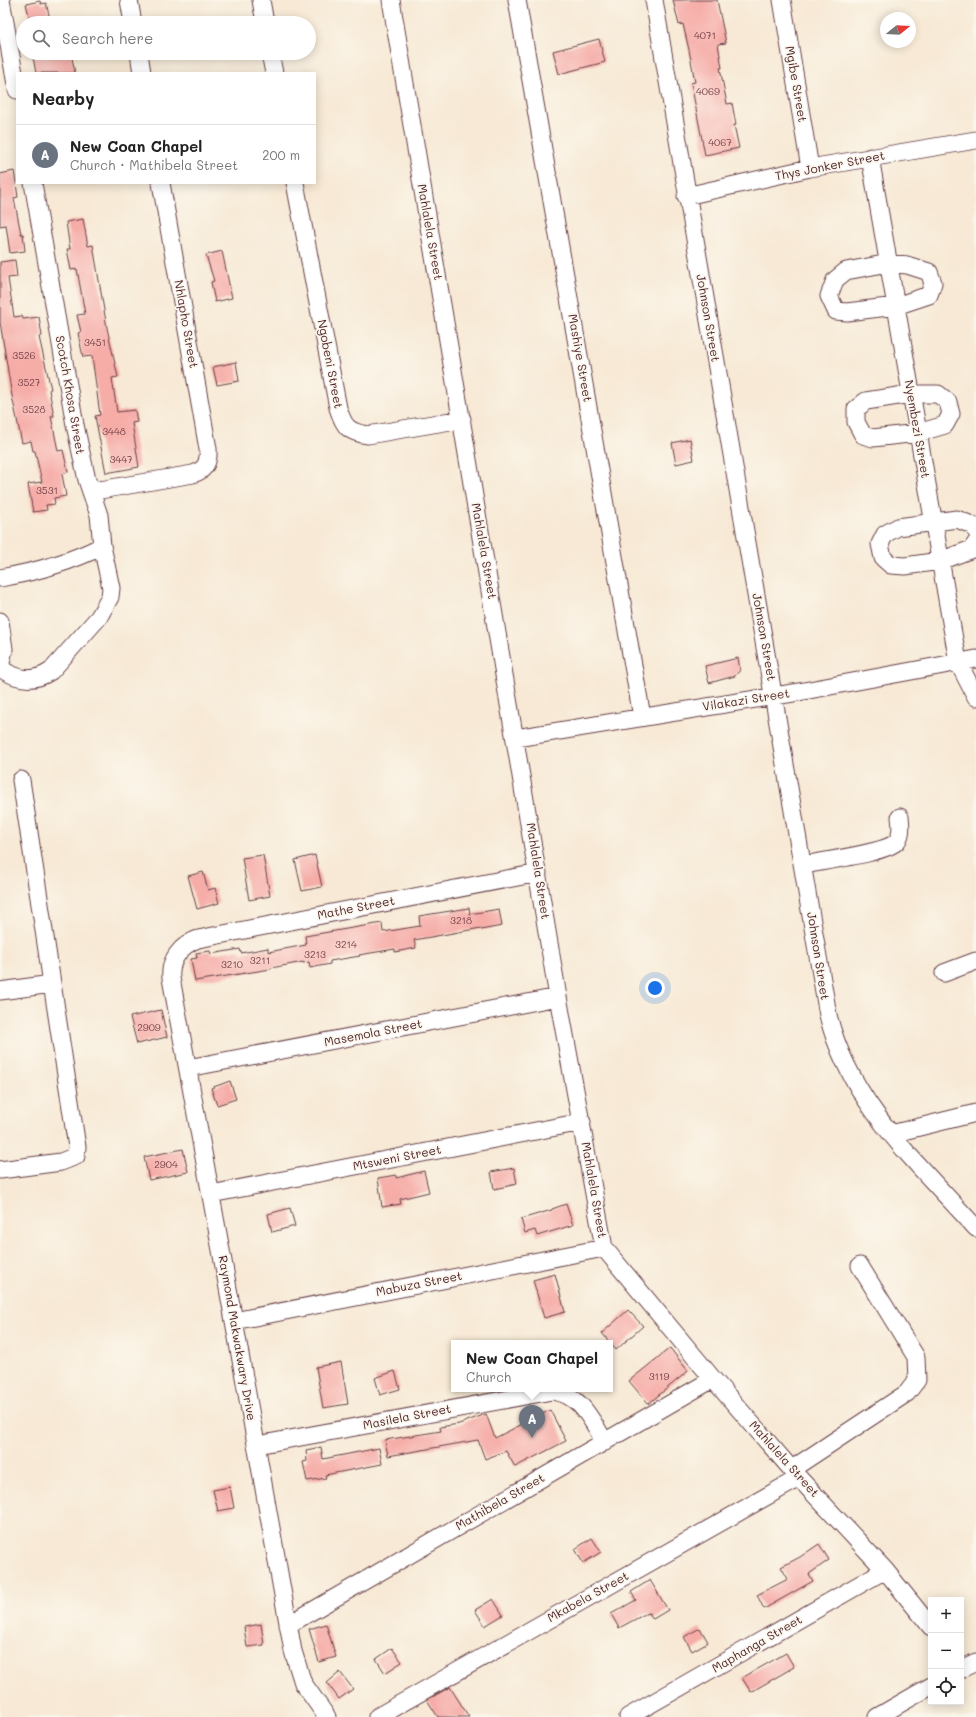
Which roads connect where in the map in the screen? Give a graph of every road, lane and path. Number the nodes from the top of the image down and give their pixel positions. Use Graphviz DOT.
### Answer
graph roads {
  1 [pos="1,0"];
  2 [pos="129,0"];
  3 [pos="261,0"];
  4 [pos="391,0"];
  5 [pos="517,0"];
  6 [pos="654,0"];
  7 [pos="782,0"];
  8 [pos="132,16"];
  9 [pos="264,16"];
  10 [pos="140,60"];
  11 [pos="271,60"];
  12 [pos="142,72"];
  13 [pos="274,72"];
  14 [pos="16,84"];
  15 [pos="976,140"];
  16 [pos="870,157"];
  17 [pos="810,168"];
  18 [pos="33,184"];
  19 [pos="161,184"];
  20 [pos="295,184"];
  21 [pos="686,196"];
  22 [pos="889,263"];
  23 [pos="896,306"];
  24 [pos="911,394"];
  25 [pos="462,419"];
  26 [pos="918,433"];
  27 [pos="90,487"];
  28 [pos="934,522"];
  29 [pos="976,530"];
  30 [pos="976,543"];
  31 [pos="102,546"];
  32 [pos="940,561"];
  33 [pos="0,578"];
  34 [pos="0,621"];
  35 [pos="976,659"];
  36 [pos="958,662"];
  37 [pos="0,668"];
  38 [pos="774,696"];
  39 [pos="976,697"];
  40 [pos="642,717"];
  41 [pos="516,738"];
  42 [pos="21,780"];
  43 [pos="900,817"];
  44 [pos="804,865"];
  45 [pos="538,873"];
  46 [pos="178,952"];
  47 [pos="976,961"];
  48 [pos="944,973"];
  49 [pos="52,984"];
  50 [pos="0,991"];
  51 [pos="558,997"];
  52 [pos="188,1068"];
  53 [pos="976,1113"];
  54 [pos="582,1122"];
  55 [pos="891,1134"];
  56 [pos="0,1170"];
  57 [pos="211,1194"];
  58 [pos="976,1228"];
  59 [pos="604,1248"];
  60 [pos="860,1266"];
  61 [pos="234,1321"];
  62 [pos="712,1379"];
  63 [pos="543,1392"];
  64 [pos="556,1392"];
  65 [pos="605,1442"];
  66 [pos="256,1445"];
  67 [pos="796,1473"];
  68 [pos="885,1570"];
  69 [pos="928,1623"];
  70 [pos="288,1625"];
  71 [pos="928,1688"];
  72 [pos="327,1717"];
  73 [pos="377,1717"];
  74 [pos="628,1717"];
  75 [pos="877,1717"];
  1 -- 14 [label="street"];
  2 -- 8 [label="street"];
  3 -- 9 [label="street"];
  4 -- 25 [label="street, Mahlalela Street"];
  5 -- 40 [label="street, Mashiye Street"];
  6 -- 21 [label="street, Johnson Street"];
  7 -- 17 [label="street, Mgibe Street"];
  10 -- 12 [label="street"];
  11 -- 13 [label="street"];
  15 -- 16 [label="street, Thys Jonker Street"];
  16 -- 17 [label="street, Thys Jonker Street"];
  16 -- 22 [label="street, Nyembezi Street"];
  17 -- 21 [label="street, Thys Jonker Street"];
  18 -- 27 [label="street, Scotch Khosa Street"];
  19 -- 27 [label="street, Nhlapho Street"];
  20 -- 25 [label="street, Ngobeni Street"];
  21 -- 38 [label="street, Johnson Street"];
  22 -- 23 [label="street, Nyembezi Street"];
  22 -- 23 [label="street"];
  22 -- 23 [label="street"];
  23 -- 24 [label="street, Nyembezi Street"];
  24 -- 26 [label="street, Nyembezi Street"];
  24 -- 26 [label="street"];
  24 -- 26 [label="street"];
  25 -- 41 [label="street, Mahlalela Street"];
  26 -- 28 [label="street, Nyembezi Street"];
  27 -- 31 [label="street, Scotch Khosa Street"];
  28 -- 29 [label="street"];
  28 -- 32 [label="street, Nyembezi Street"];
  28 -- 32 [label="street"];
  30 -- 32 [label="street"];
  31 -- 33 [label="street"];
  31 -- 37 [label="street, Scotch Khosa Street"];
  32 -- 36 [label="street, Nyembezi Street"];
  34 -- 37 [label="street"];
  35 -- 36 [label="street, Vilakazi Street"];
  36 -- 38 [label="street, Vilakazi Street"];
  36 -- 39 [label="street, Nyembezi Street"];
  38 -- 40 [label="street, Vilakazi Street"];
  38 -- 44 [label="street, Johnson Street"];
  40 -- 41 [label="street, Vilakazi Street"];
  41 -- 45 [label="street, Mahlalela Street"];
  42 -- 49 [label="street"];
  43 -- 44 [label="street"];
  44 -- 55 [label="street, Johnson Street"];
  45 -- 46 [label="street, Mathe Street"];
  45 -- 51 [label="street, Mahlalela Street"];
  46 -- 52 [label="street, Raymond Makwakwary Drive"];
  47 -- 48 [label="street"];
  49 -- 50 [label="street"];
  49 -- 56 [label="street"];
  51 -- 52 [label="street, Masemola Street"];
  51 -- 54 [label="street, Mahlalela Street"];
  52 -- 57 [label="street, Raymond Makwakwary Drive"];
  53 -- 55 [label="street"];
  54 -- 57 [label="street, Mtsweni Street"];
  54 -- 59 [label="street, Mahlalela Street"];
  55 -- 58 [label="street, Johnson Street"];
  57 -- 61 [label="street, Raymond Makwakwary Drive"];
  59 -- 61 [label="street, Mabuza Street"];
  59 -- 62 [label="street, Mahlalela Street"];
  60 -- 67 [label="street, Mkabela Street"];
  61 -- 66 [label="street, Raymond Makwakwary Drive"];
  62 -- 65 [label="street, Mathibela Street"];
  62 -- 67 [label="street, Mahlalela Street"];
  63 -- 66 [label="street, Masilela Street"];
  64 -- 65 [label="street, Masilela Street"];
  65 -- 70 [label="street, Mathibela Street"];
  66 -- 70 [label="street, Raymond Makwakwary Drive"];
  67 -- 68 [label="street, Mahlalela Street"];
  67 -- 73 [label="street, Mkabela Street"];
  68 -- 69 [label="street, Mahlalela Street"];
  68 -- 74 [label="street, Maphanga Street"];
  70 -- 72 [label="street, Raymond Makwakwary Drive"];
  71 -- 75 [label="street"];
}
